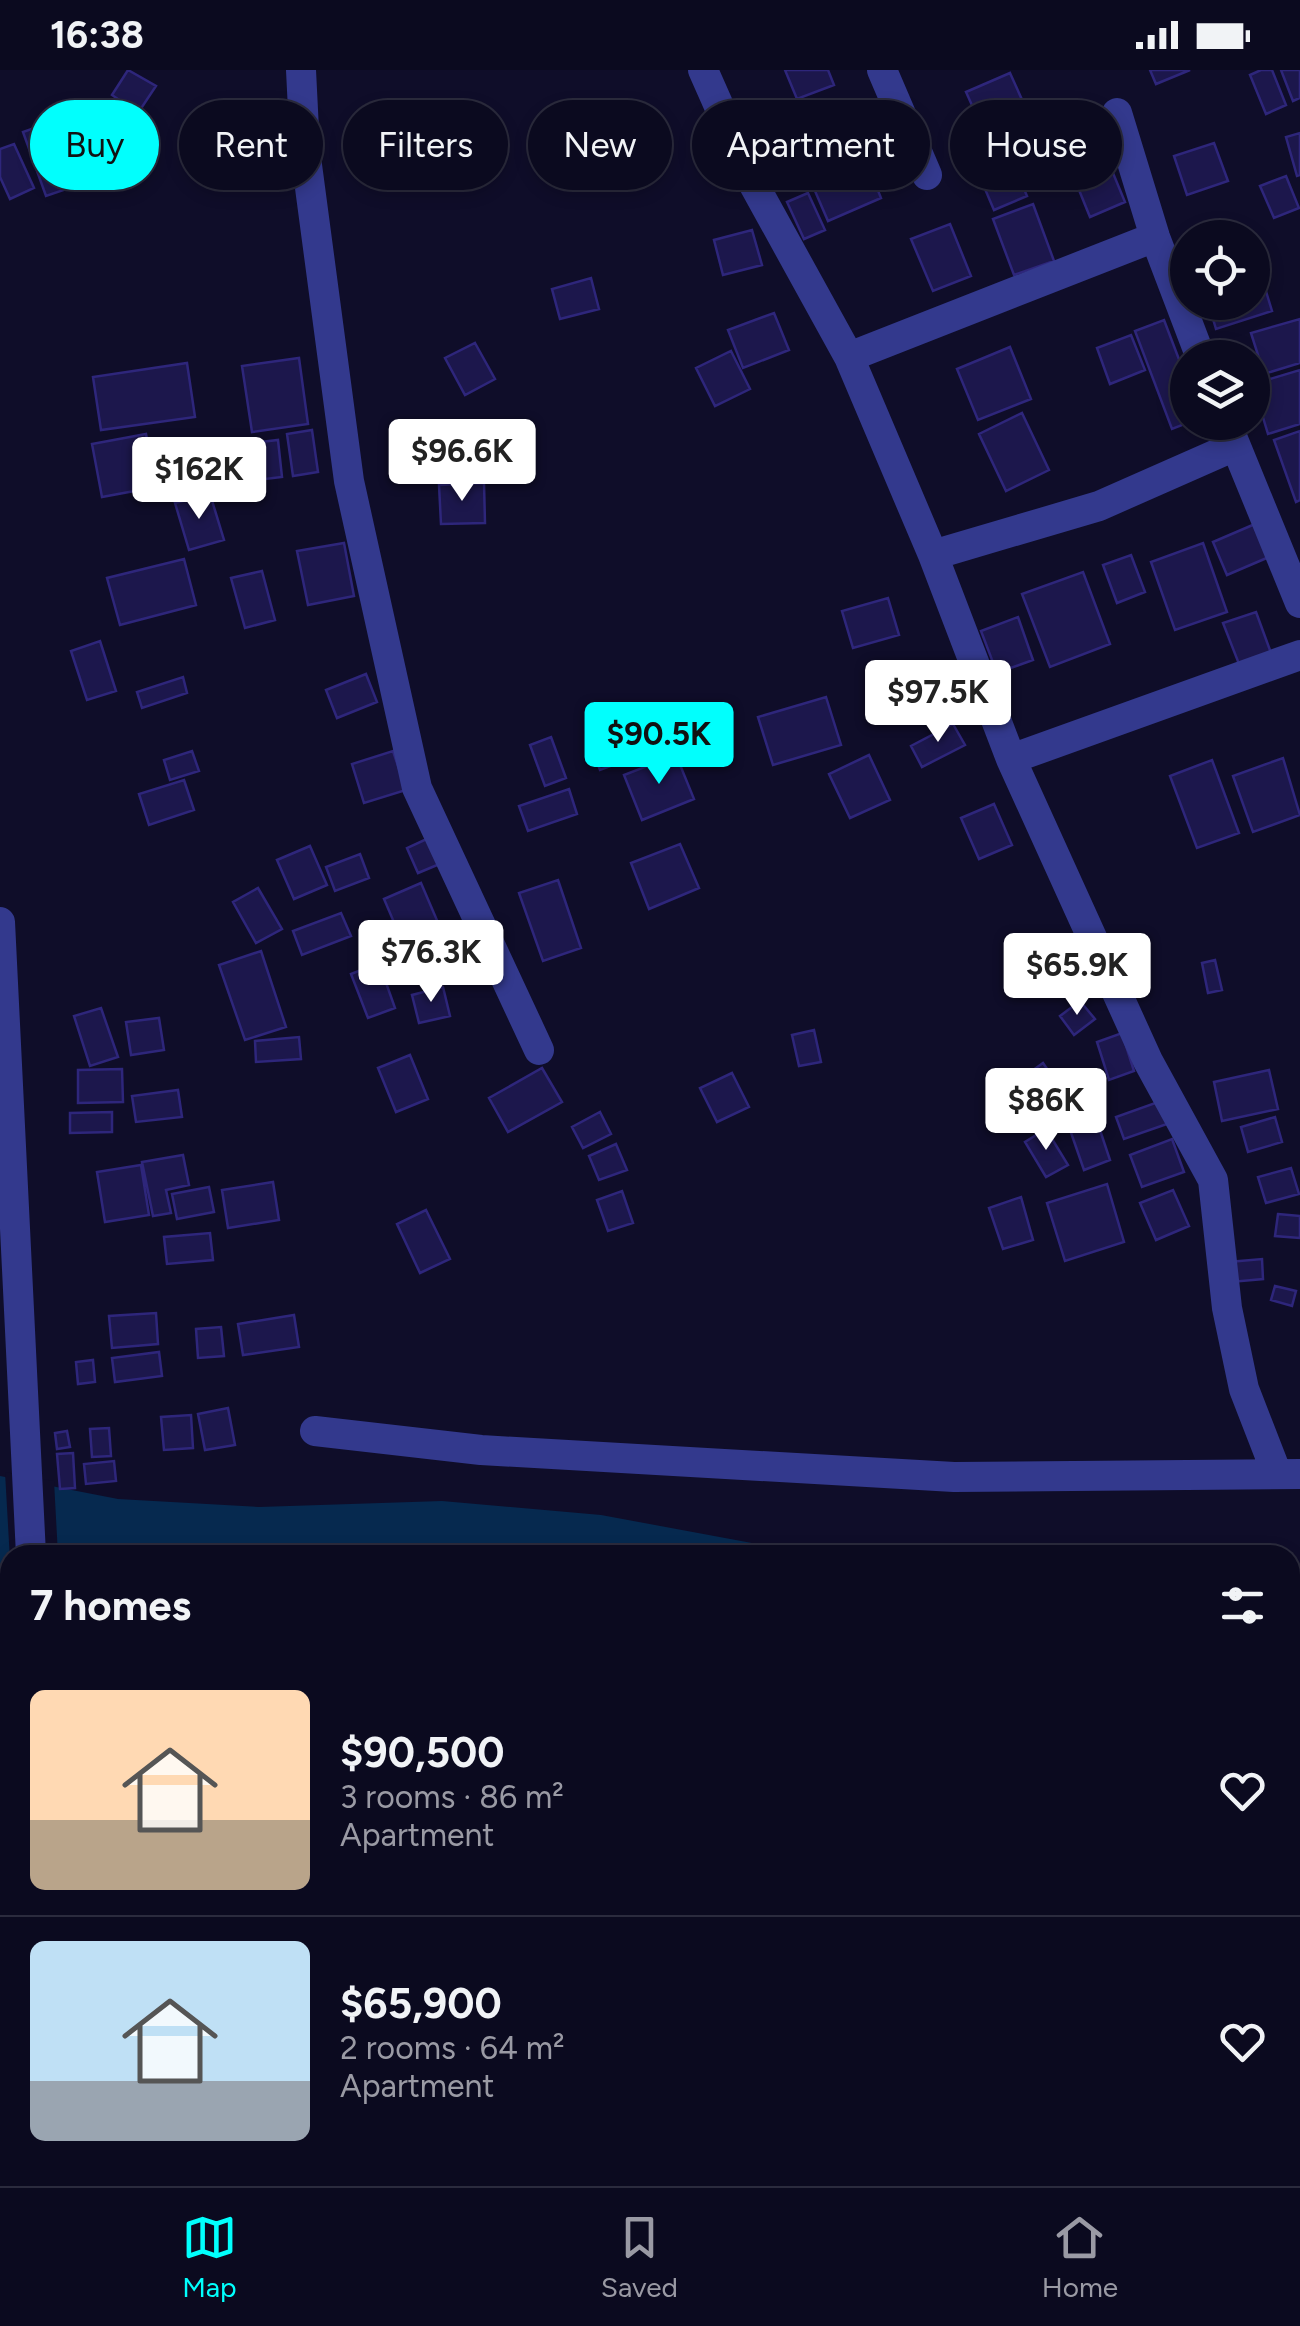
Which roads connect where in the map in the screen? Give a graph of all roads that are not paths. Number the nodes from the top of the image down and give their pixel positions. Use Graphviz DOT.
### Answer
graph roads {
  1 [pos="300,70"];
  2 [pos="703,70"];
  3 [pos="882,70"];
  4 [pos="895,100"];
  5 [pos="1122,128"];
  6 [pos="1155,237"];
  7 [pos="1194,340"];
  8 [pos="849,357"];
  9 [pos="1219,440"];
  10 [pos="1232,440"];
  11 [pos="933,556"];
  12 [pos="1300,602"];
  13 [pos="1300,654"];
  14 [pos="1012,759"];
  15 [pos="0,922"];
  16 [pos="539,1050"];
  17 [pos="315,1431"];
  18 [pos="1289,1474"];
  19 [pos="30,1545"];
  1 -- 16 [label="street"];
  2 -- 8 [label="street"];
  3 -- 4 [label="street"];
  5 -- 6 [label="street"];
  6 -- 7 [label="street"];
  6 -- 8 [label="street"];
  8 -- 11 [label="street"];
  9 -- 11 [label="street"];
  10 -- 12 [label="street"];
  11 -- 14 [label="street"];
  13 -- 14 [label="street"];
  14 -- 18 [label="street"];
  15 -- 19 [label="street"];
  17 -- 18 [label="street"];
}
